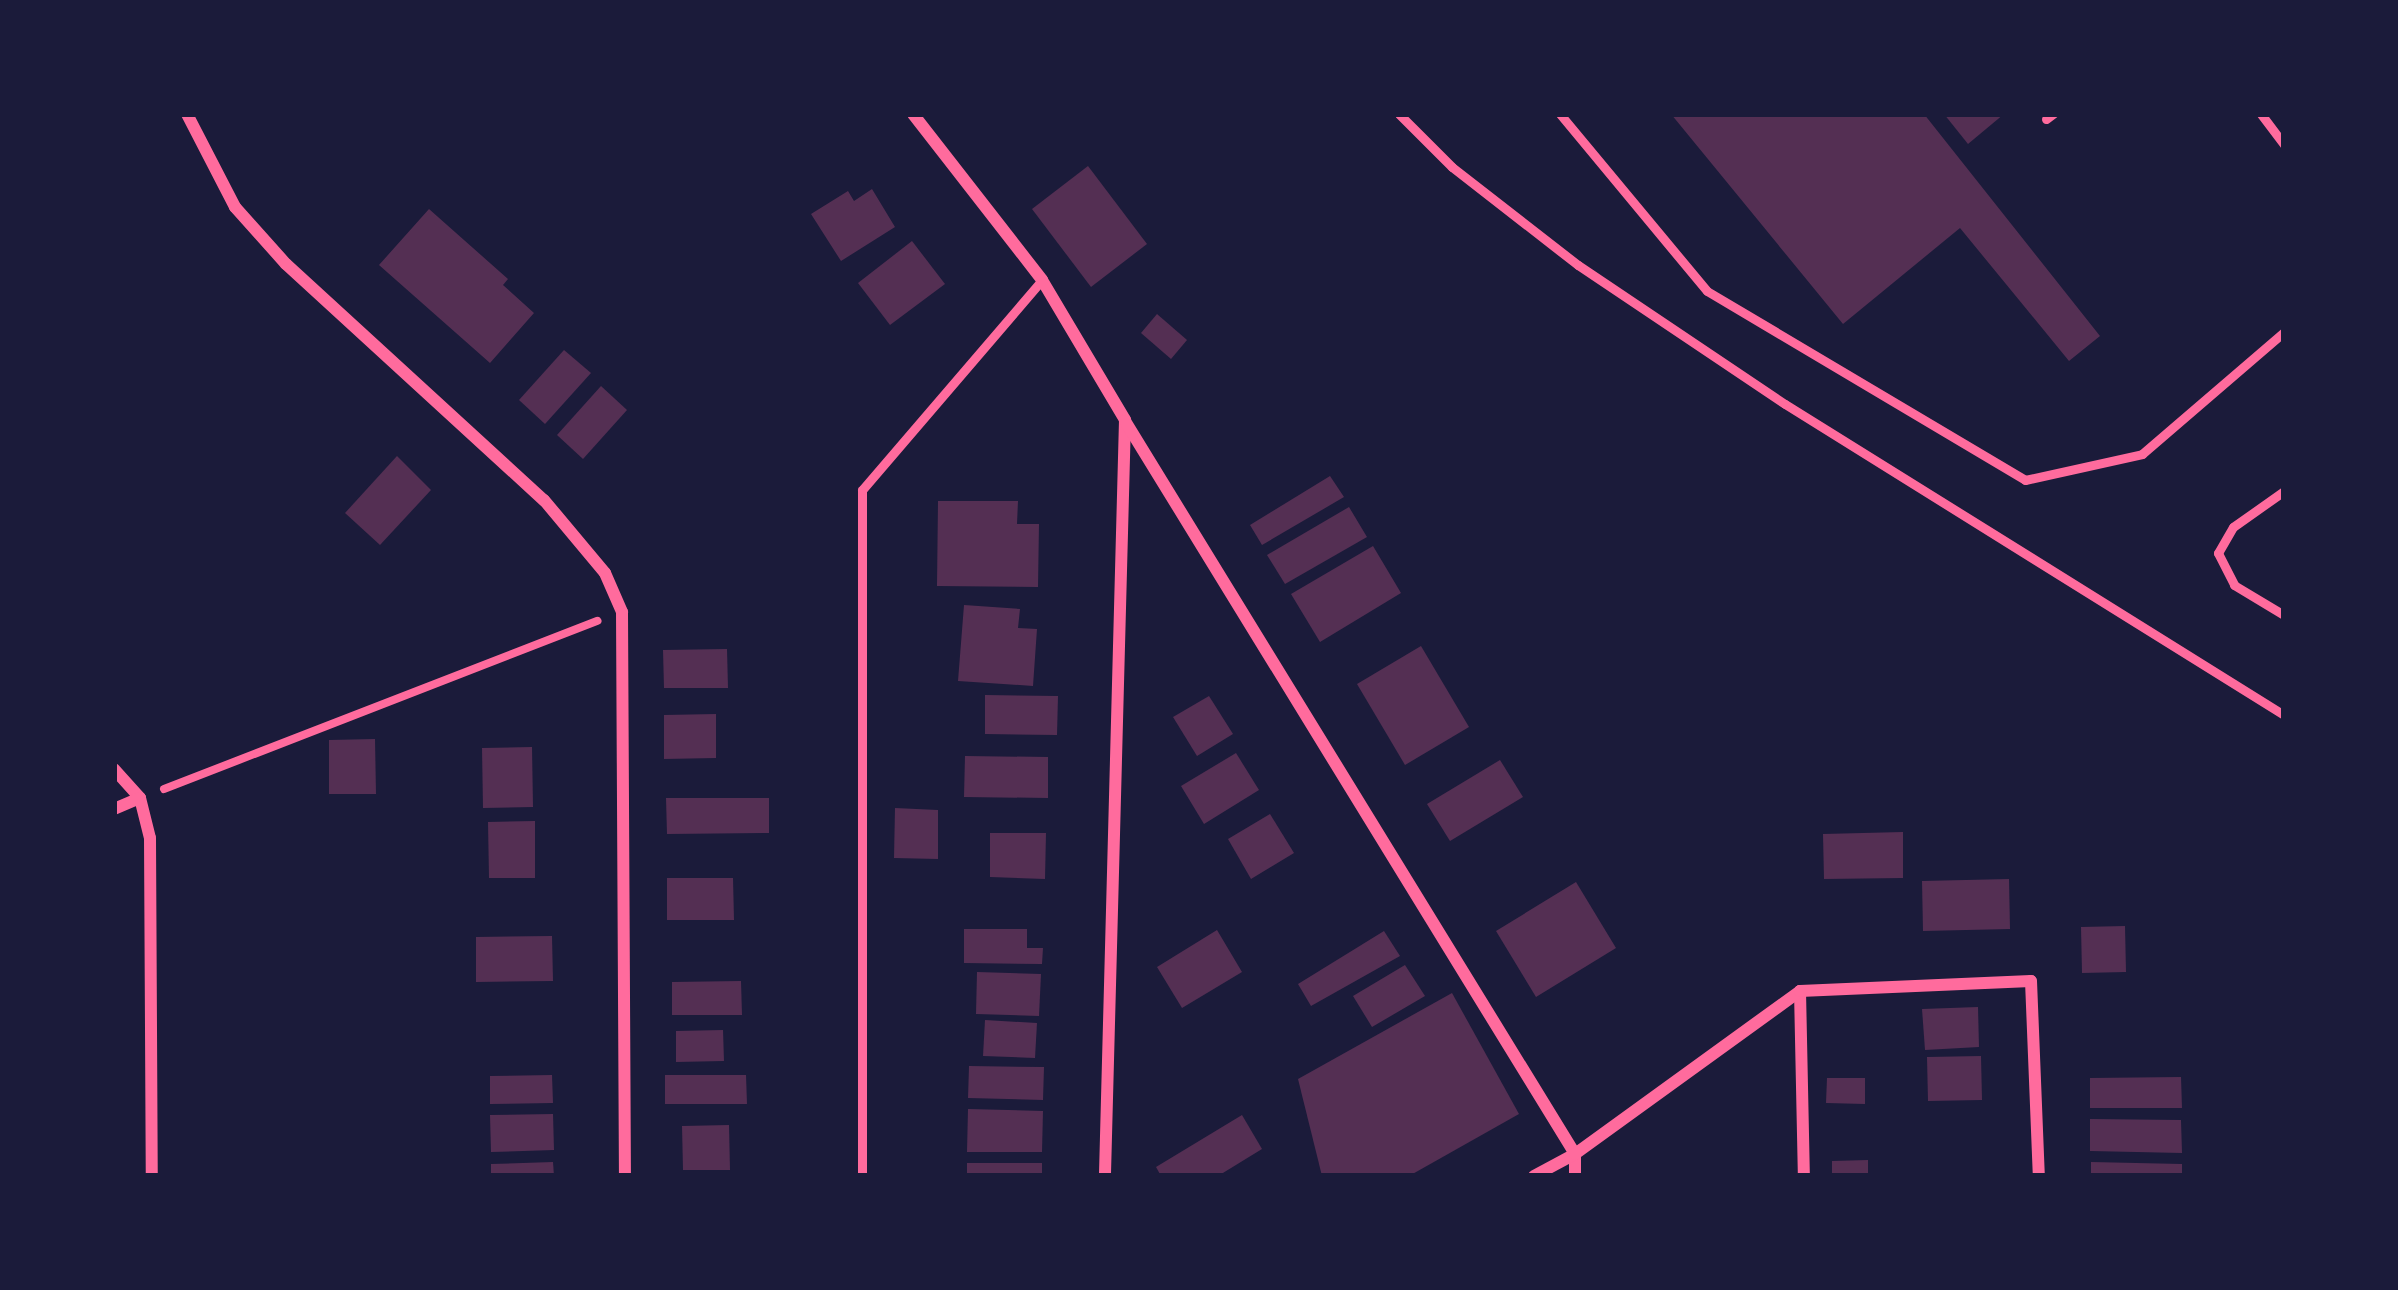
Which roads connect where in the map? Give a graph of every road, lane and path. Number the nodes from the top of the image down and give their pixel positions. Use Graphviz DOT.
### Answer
graph roads {
  1 [pos="187,114"];
  2 [pos="913,114"];
  3 [pos="1399,114"];
  4 [pos="1560,114"];
  5 [pos="2261,114"];
  6 [pos="2284,144"];
  7 [pos="1042,280"];
  8 [pos="2284,332"];
  9 [pos="1125,420"];
  10 [pos="2284,491"];
  11 [pos="622,612"];
  12 [pos="2284,615"];
  13 [pos="2284,715"];
  14 [pos="114,769"];
  15 [pos="140,798"];
  16 [pos="114,809"];
  17 [pos="1800,991"];
  18 [pos="1575,1154"];
  19 [pos="152,1176"];
  20 [pos="625,1176"];
  21 [pos="862,1176"];
  22 [pos="1105,1176"];
  23 [pos="1534,1176"];
  24 [pos="1575,1176"];
  25 [pos="1804,1176"];
  26 [pos="2038,1176"];
  1 -- 11 [label="street"];
  2 -- 7 [label="street"];
  3 -- 13 [label="lane"];
  4 -- 8 [label="lane"];
  5 -- 6 [label="lane"];
  7 -- 9 [label="street"];
  7 -- 21 [label="lane"];
  9 -- 18 [label="street"];
  9 -- 22 [label="street"];
  10 -- 12 [label="lane"];
  11 -- 15 [label="path"];
  11 -- 20 [label="street"];
  14 -- 15 [label="street"];
  15 -- 16 [label="street"];
  15 -- 19 [label="street"];
  17 -- 18 [label="street"];
  17 -- 25 [label="street"];
  17 -- 26 [label="street"];
  18 -- 23 [label="street"];
  18 -- 24 [label="street"];
}
